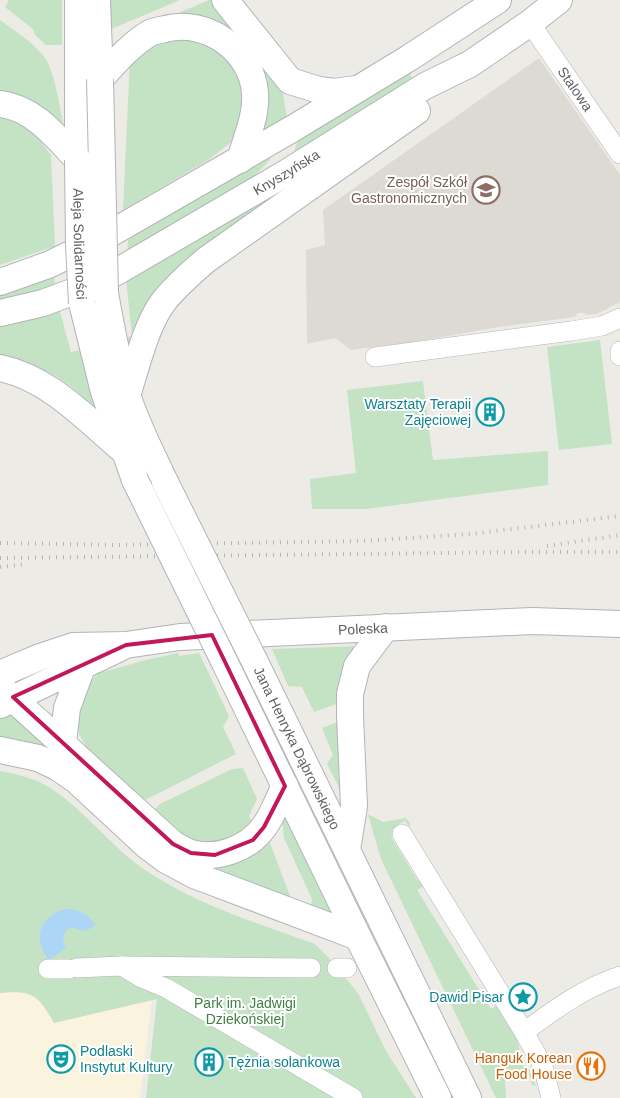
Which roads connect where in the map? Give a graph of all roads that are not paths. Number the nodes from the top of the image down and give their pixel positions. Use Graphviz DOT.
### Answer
graph roads {
  1 [pos="78,0"];
  2 [pos="97,0"];
  3 [pos="225,0"];
  4 [pos="498,0"];
  5 [pos="558,0"];
  6 [pos="530,23"];
  7 [pos="470,64"];
  8 [pos="100,79"];
  9 [pos="290,81"];
  10 [pos="359,88"];
  11 [pos="0,104"];
  12 [pos="292,129"];
  13 [pos="620,154"];
  14 [pos="78,160"];
  15 [pos="240,160"];
  16 [pos="286,173"];
  17 [pos="0,282"];
  18 [pos="94,298"];
  19 [pos="0,313"];
  20 [pos="620,318"];
  21 [pos="375,357"];
  22 [pos="0,368"];
  23 [pos="127,396"];
  24 [pos="123,450"];
  25 [pos="135,480"];
  26 [pos="613,627"];
  27 [pos="386,628"];
  28 [pos="126,645"];
  29 [pos="82,667"];
  30 [pos="0,674"];
  31 [pos="4,696"];
  32 [pos="64,744"];
  33 [pos="0,750"];
  34 [pos="282,780"];
  35 [pos="402,834"];
  36 [pos="347,850"];
  37 [pos="358,937"];
  38 [pos="122,966"];
  39 [pos="310,968"];
  40 [pos="48,969"];
  41 [pos="620,976"];
  42 [pos="524,1032"];
  43 [pos="353,1098"];
  44 [pos="438,1098"];
  45 [pos="468,1098"];
  46 [pos="551,1098"];
  1 -- 14 [label="main road, Aleja Solidarności"];
  2 -- 8 [label="main road, Aleja Solidarności"];
  3 -- 9 [label="main road"];
  4 -- 10 [label="main road"];
  5 -- 6 [label="main road, Knyszyńska"];
  6 -- 7 [label="main road, Knyszyńska"];
  6 -- 13 [label="street, Stalowa"];
  7 -- 16 [label="main road, Knyszyńska"];
  7 -- 23 [label="main road"];
  8 -- 15 [label="main road"];
  8 -- 18 [label="main road, Aleja Solidarności, bridge"];
  9 -- 10 [label="main road"];
  9 -- 12 [label="main road"];
  10 -- 12 [label="main road"];
  11 -- 14 [label="main road"];
  12 -- 15 [label="main road"];
  12 -- 16 [label="main road"];
  14 -- 18 [label="main road, Aleja Solidarności, bridge"];
  15 -- 17 [label="main road"];
  16 -- 19 [label="main road, Knyszyńska"];
  18 -- 23 [label="main road, Aleja Solidarności"];
  18 -- 24 [label="main road, Aleja Solidarności"];
  20 -- 21 [label="street"];
  22 -- 24 [label="main road"];
  23 -- 36 [label="main road, Jana Henryka Dąbrowskiego, bridge"];
  24 -- 25 [label="main road, Aleja Solidarności"];
  25 -- 34 [label="main road, Jana Henryka Dąbrowskiego, bridge"];
  26 -- 27 [label="main road, Poleska"];
  27 -- 28 [label="main road, Poleska"];
  27 -- 36 [label="main road"];
  28 -- 29 [label="main road, Poleska"];
  28 -- 30 [label="main road, Poleska"];
  29 -- 31 [label="main road, Poleska"];
  29 -- 32 [label="main road"];
  31 -- 32 [label="main road"];
  32 -- 34 [label="main road"];
  33 -- 37 [label="main road"];
  34 -- 37 [label="main road, Jana Henryka Dąbrowskiego"];
  35 -- 42 [label="street"];
  36 -- 45 [label="main road, Jana Henryka Dąbrowskiego"];
  37 -- 44 [label="main road, Jana Henryka Dąbrowskiego"];
  38 -- 39 [label="street"];
  38 -- 40 [label="street"];
  38 -- 43 [label="street"];
  41 -- 42 [label="street"];
  42 -- 46 [label="street"];
}
